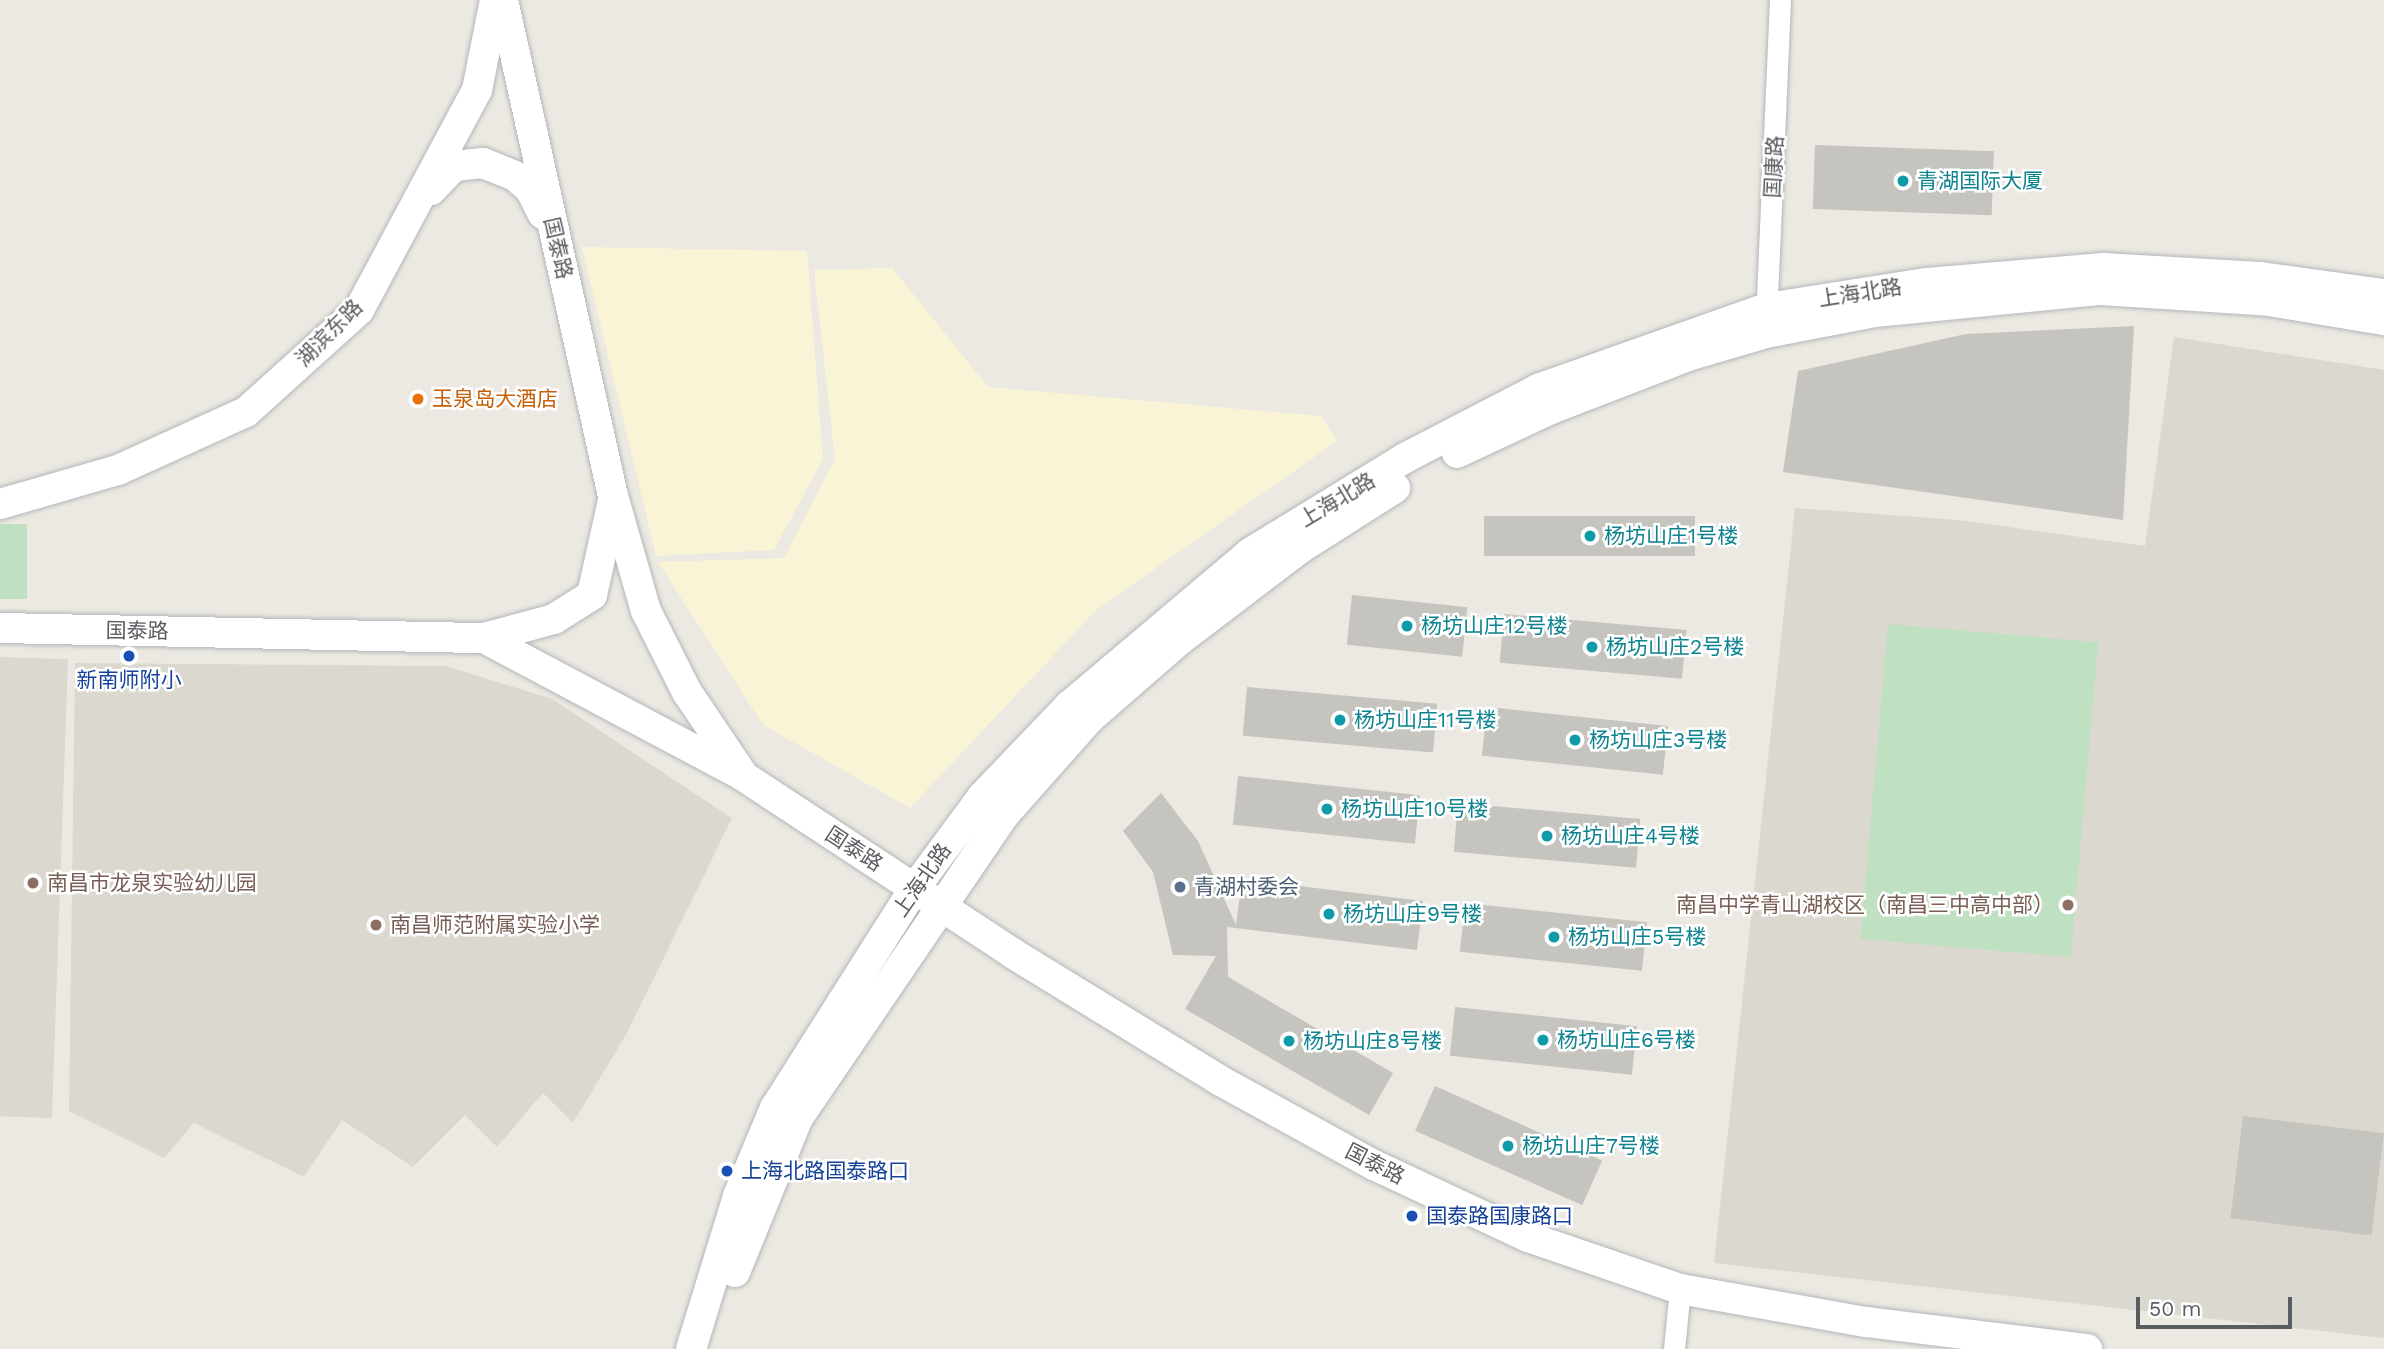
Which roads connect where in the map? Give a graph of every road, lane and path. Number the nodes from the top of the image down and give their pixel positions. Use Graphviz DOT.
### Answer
graph roads {
  1 [pos="495,0"];
  2 [pos="503,0"];
  3 [pos="1780,0"];
  4 [pos="402,229"];
  5 [pos="555,236"];
  6 [pos="2384,294"];
  7 [pos="2384,320"];
  8 [pos="1766,321"];
  9 [pos="613,496"];
  10 [pos="0,504"];
  11 [pos="0,628"];
  12 [pos="484,638"];
  13 [pos="743,776"];
  14 [pos="914,889"];
  15 [pos="941,907"];
  16 [pos="1680,1289"];
  17 [pos="691,1349"];
  18 [pos="710,1349"];
  19 [pos="1674,1349"];
  20 [pos="2087,1349"];
  1 -- 4 [label="main road, 湖滨东路"];
  2 -- 5 [label="main road, 国泰路"];
  3 -- 8 [label="street, 国康路"];
  4 -- 5 [label="main road"];
  4 -- 10 [label="main road, 湖滨东路"];
  5 -- 9 [label="main road, 国泰路"];
  6 -- 8 [label="main road, 上海北路"];
  7 -- 8 [label="main road, 上海北路"];
  8 -- 14 [label="main road, 上海北路"];
  8 -- 15 [label="main road, 上海北路"];
  9 -- 12 [label="main road, 国泰路"];
  9 -- 13 [label="main road, 国泰路"];
  11 -- 12 [label="main road, 国泰路"];
  12 -- 13 [label="main road, 国泰路"];
  13 -- 14 [label="main road, 国泰路"];
  14 -- 15 [label="main road, 国泰路"];
  14 -- 17 [label="main road, 上海北路"];
  15 -- 16 [label="main road, 国泰路"];
  15 -- 18 [label="main road, 上海北路"];
  16 -- 19 [label="street"];
  16 -- 20 [label="main road, 国泰路"];
}
